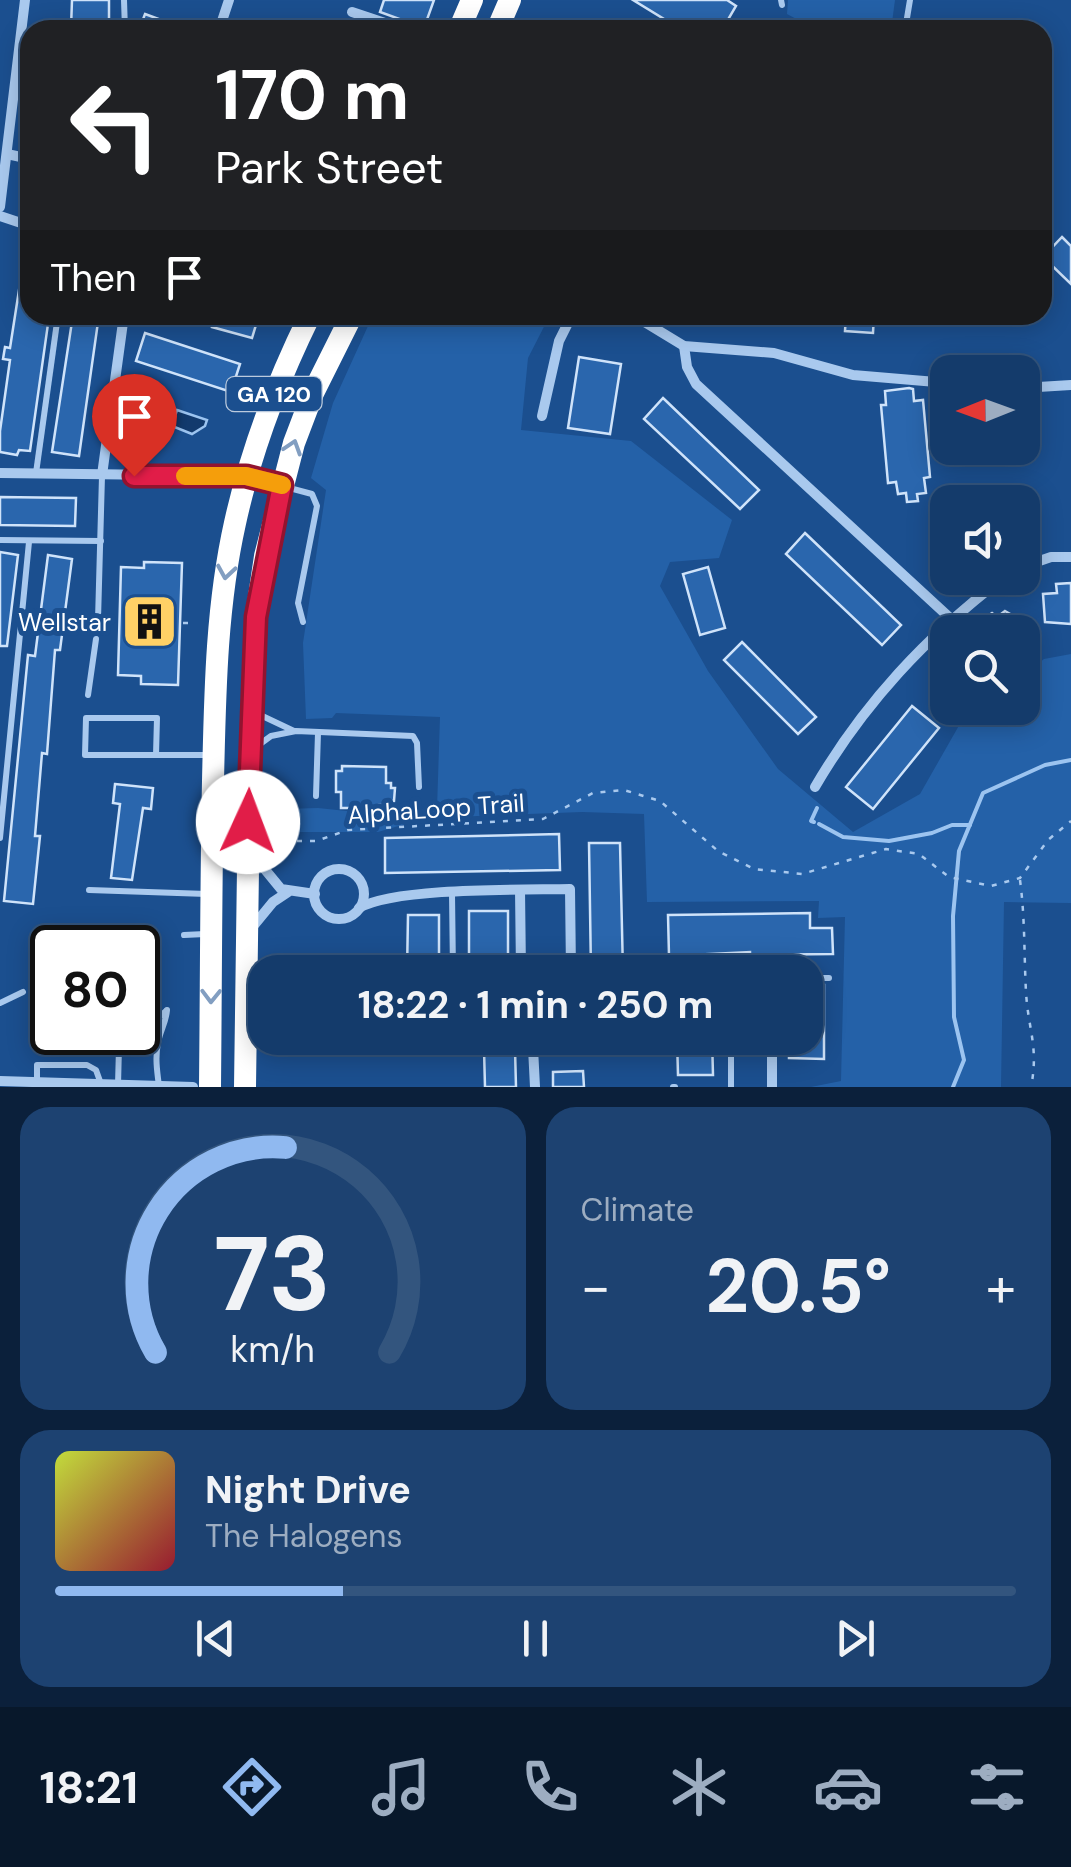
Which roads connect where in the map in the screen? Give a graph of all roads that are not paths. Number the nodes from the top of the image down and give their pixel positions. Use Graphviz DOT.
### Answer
graph roads {
  1 [pos="352,12"];
  2 [pos="376,20"];
  3 [pos="20,49"];
  4 [pos="7,154"];
  5 [pos="20,157"];
  6 [pos="0,207"];
  7 [pos="57,325"];
  8 [pos="123,325"];
  9 [pos="305,325"];
  10 [pos="347,325"];
  11 [pos="567,325"];
  12 [pos="649,325"];
  13 [pos="684,346"];
  14 [pos="930,382"];
  15 [pos="1071,385"];
  16 [pos="1040,387"];
  17 [pos="542,416"];
  18 [pos="0,474"];
  19 [pos="36,474"];
  20 [pos="102,475"];
  21 [pos="246,476"];
  22 [pos="282,485"];
  23 [pos="0,540"];
  24 [pos="102,541"];
  25 [pos="29,542"];
  26 [pos="1071,556"];
  27 [pos="1040,561"];
  28 [pos="980,595"];
  29 [pos="947,615"];
  30 [pos="954,615"];
  31 [pos="98,620"];
  32 [pos="303,622"];
  33 [pos="930,638"];
  34 [pos="96,639"];
  35 [pos="88,696"];
  36 [pos="252,711"];
  37 [pos="296,731"];
  38 [pos="318,733"];
  39 [pos="251,750"];
  40 [pos="156,755"];
  41 [pos="214,755"];
  42 [pos="419,787"];
  43 [pos="815,787"];
  44 [pos="2,792"];
  45 [pos="316,796"];
  46 [pos="0,838"];
  47 [pos="248,848"];
  48 [pos="363,886"];
  49 [pos="89,890"];
  50 [pos="520,890"];
  51 [pos="288,892"];
  52 [pos="212,894"];
  53 [pos="314,894"];
  54 [pos="452,894"];
  55 [pos="408,896"];
  56 [pos="359,908"];
  57 [pos="249,932"];
  58 [pos="211,934"];
  59 [pos="184,935"];
  60 [pos="453,955"];
  61 [pos="521,955"];
  62 [pos="572,955"];
  63 [pos="823,978"];
  64 [pos="829,978"];
  65 [pos="24,992"];
  66 [pos="0,1003"];
  67 [pos="160,1016"];
  68 [pos="160,1035"];
  69 [pos="119,1055"];
  70 [pos="156,1055"];
  71 [pos="531,1055"];
  72 [pos="731,1055"];
  73 [pos="772,1055"];
  74 [pos="0,1081"];
  75 [pos="37,1084"];
  76 [pos="101,1084"];
  77 [pos="118,1084"];
  78 [pos="159,1086"];
  79 [pos="193,1087"];
  80 [pos="210,1087"];
  81 [pos="246,1087"];
  82 [pos="535,1087"];
  83 [pos="732,1087"];
  84 [pos="772,1087"];
  1 -- 2 [label="street"];
  3 -- 4 [label="street"];
  4 -- 5 [label="street"];
  4 -- 6 [label="street"];
  7 -- 19 [label="lane"];
  8 -- 20 [label="street"];
  9 -- 21 [label="highway, GA 120"];
  22 -- 10 [label="highway, GA 120, one-way"];
  11 -- 17 [label="street"];
  12 -- 13 [label="street"];
  13 -- 14 [label="street"];
  13 -- 29 [label="street"];
  15 -- 16 [label="street"];
  18 -- 19 [label="street"];
  19 -- 20 [label="street"];
  20 -- 21 [label="street"];
  20 -- 24 [label="lane"];
  21 -- 22 [label="lane"];
  21 -- 41 [label="highway, GA 120, one-way"];
  22 -- 32 [label="lane"];
  22 -- 36 [label="highway, GA 120"];
  23 -- 25 [label="lane"];
  24 -- 25 [label="lane"];
  24 -- 31 [label="lane"];
  25 -- 44 [label="lane"];
  26 -- 27 [label="street"];
  28 -- 30 [label="street"];
  33 -- 43 [label="street"];
  34 -- 35 [label="lane"];
  36 -- 37 [label="lane"];
  36 -- 39 [label="highway, GA 120"];
  37 -- 38 [label="lane"];
  37 -- 39 [label="lane"];
  38 -- 42 [label="lane"];
  38 -- 45 [label="lane"];
  39 -- 47 [label="highway, GA 120"];
  40 -- 40 [label="lane"];
  40 -- 41 [label="lane"];
  41 -- 52 [label="highway, GA 120"];
  44 -- 46 [label="lane"];
  47 -- 51 [label="street"];
  47 -- 57 [label="highway, GA 120"];
  48 -- 53 [label="street"];
  48 -- 55 [label="street"];
  48 -- 56 [label="street"];
  49 -- 52 [label="lane"];
  50 -- 54 [label="street"];
  50 -- 61 [label="street"];
  50 -- 62 [label="street"];
  51 -- 53 [label="street"];
  51 -- 57 [label="street"];
  52 -- 58 [label="highway, GA 120"];
  53 -- 56 [label="street"];
  54 -- 55 [label="street"];
  54 -- 60 [label="lane"];
  55 -- 56 [label="street"];
  57 -- 81 [label="highway, GA 120"];
  58 -- 59 [label="lane"];
  58 -- 80 [label="highway, GA 120, one-way"];
  63 -- 64 [label="lane"];
  65 -- 66 [label="lane"];
  67 -- 68 [label="lane"];
  69 -- 77 [label="lane"];
  70 -- 78 [label="lane"];
  71 -- 82 [label="street"];
  72 -- 83 [label="lane"];
  73 -- 84 [label="street"];
  74 -- 75 [label="street"];
  75 -- 76 [label="street"];
  75 -- 76 [label="lane"];
  76 -- 77 [label="street"];
  77 -- 78 [label="street"];
  78 -- 79 [label="street"];
}
